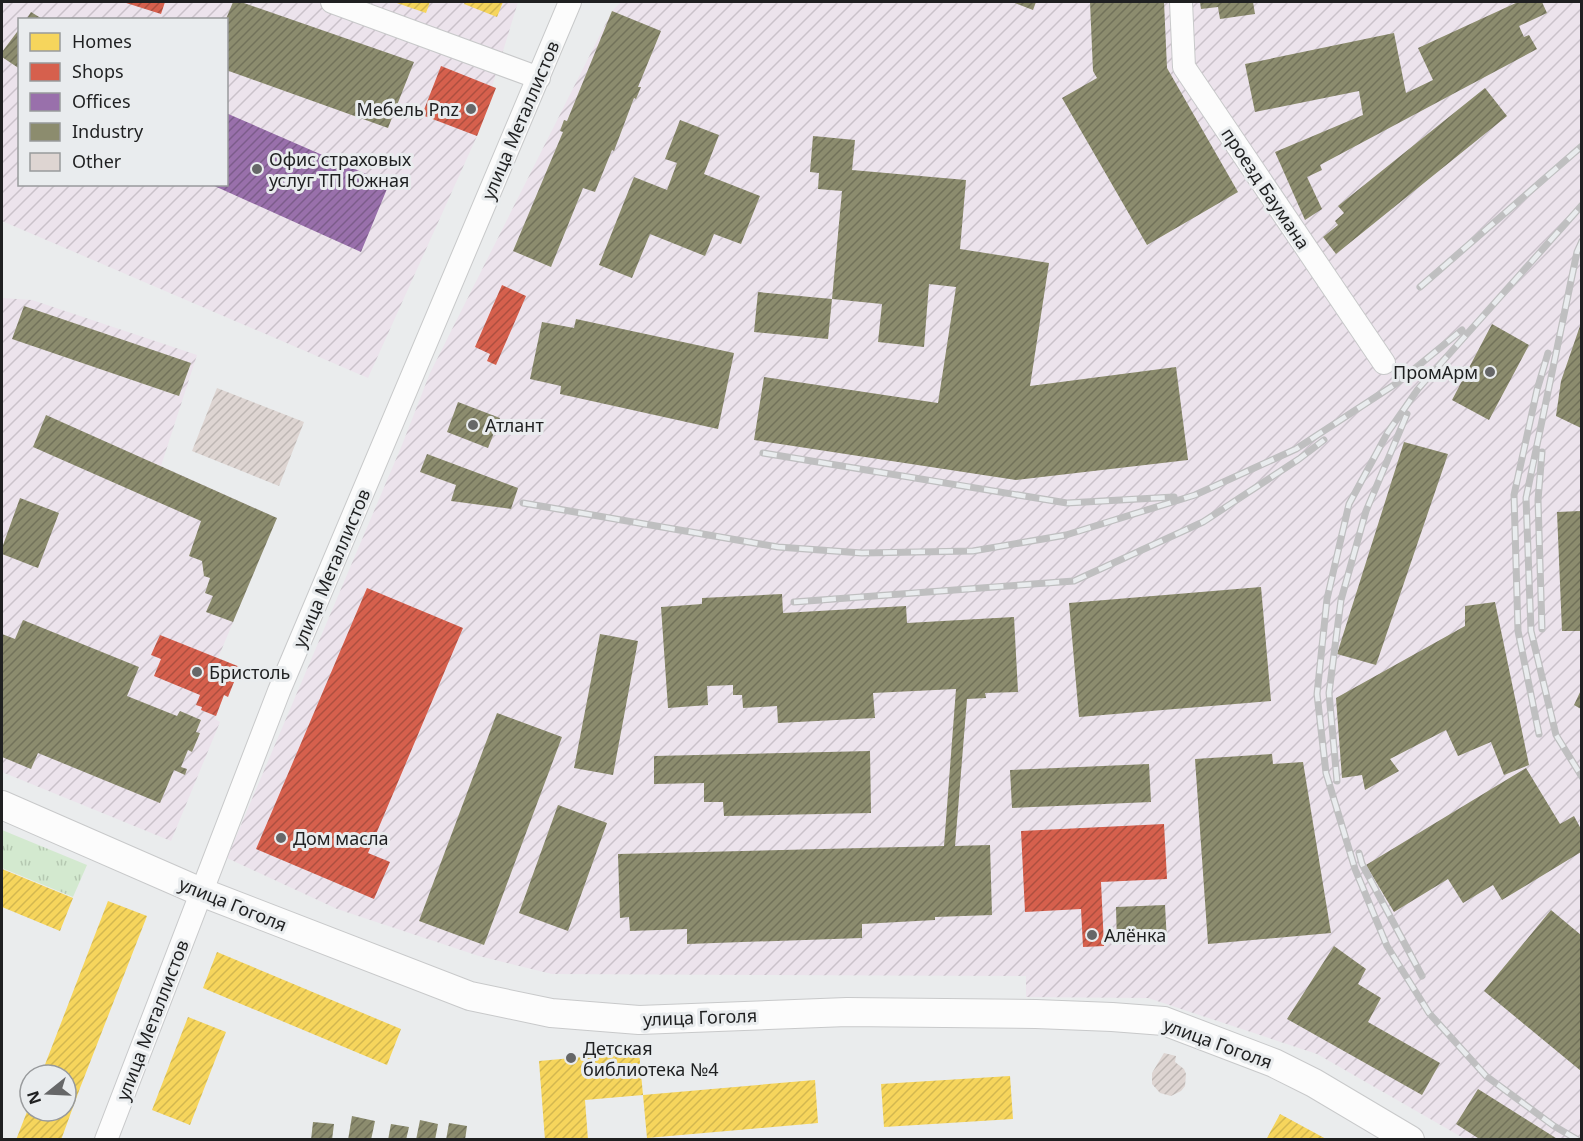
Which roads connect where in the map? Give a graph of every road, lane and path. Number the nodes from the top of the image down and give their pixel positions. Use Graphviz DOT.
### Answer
graph roads {
  1 [pos="332,2"];
  2 [pos="570,2"];
  3 [pos="1181,2"];
  4 [pos="539,78"];
  5 [pos="1384,363"];
  6 [pos="2,805"];
  7 [pos="201,892"];
  8 [pos="106,1140"];
  9 [pos="1410,1140"];
  1 -- 4 [label="street"];
  2 -- 4 [label="street, улица Металлистов"];
  3 -- 5 [label="street, проезд Баумана"];
  4 -- 7 [label="street, улица Металлистов"];
  6 -- 7 [label="main road, улица Гоголя"];
  7 -- 8 [label="street, улица Металлистов"];
  7 -- 9 [label="main road, улица Гоголя"];
}
